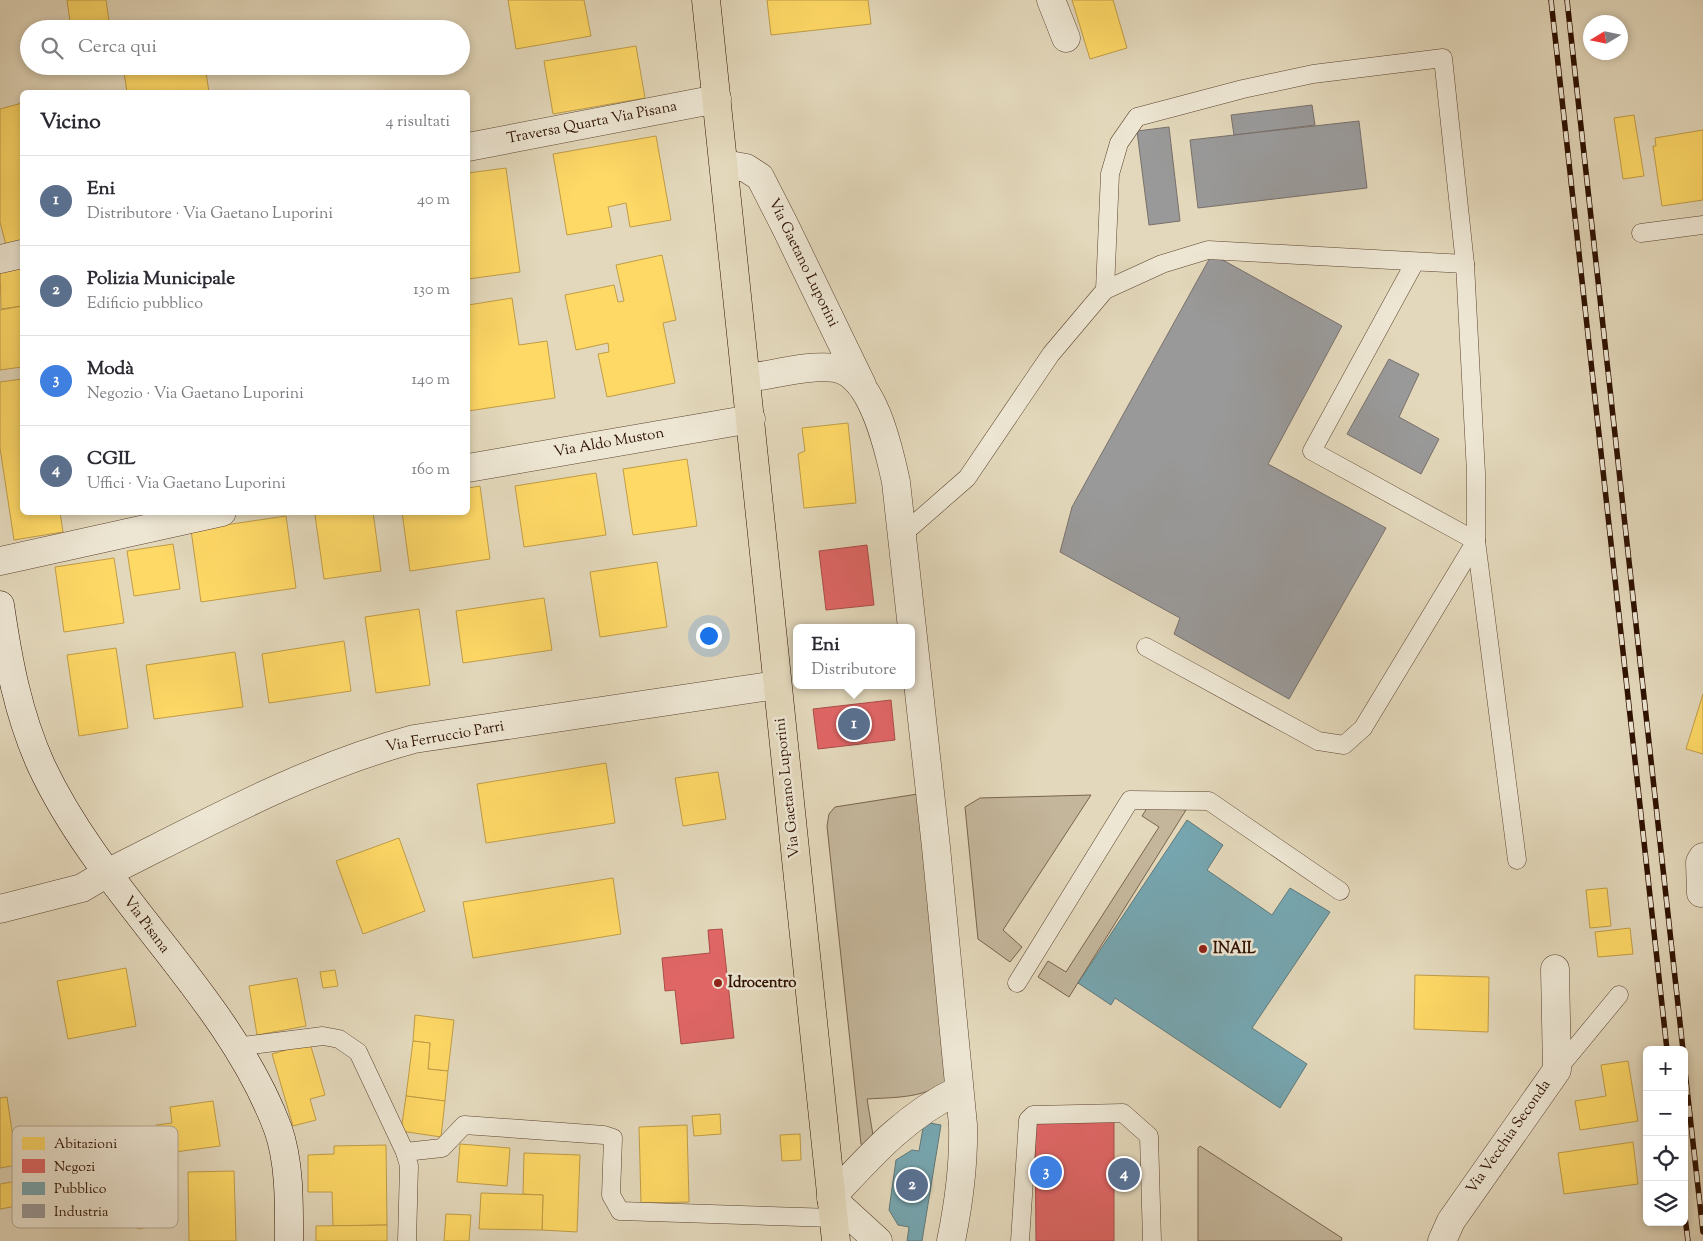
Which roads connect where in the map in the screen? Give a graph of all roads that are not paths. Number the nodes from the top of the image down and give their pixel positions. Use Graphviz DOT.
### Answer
graph roads {
  1 [pos="706,0"];
  2 [pos="1051,0"];
  3 [pos="1066,38"];
  4 [pos="717,99"];
  5 [pos="470,147"];
  6 [pos="724,164"];
  7 [pos="1703,225"];
  8 [pos="1641,233"];
  9 [pos="20,254"];
  10 [pos="0,259"];
  11 [pos="1415,262"];
  12 [pos="1465,264"];
  13 [pos="1105,290"];
  14 [pos="747,378"];
  15 [pos="862,385"];
  16 [pos="751,418"];
  17 [pos="470,468"];
  18 [pos="208,515"];
  19 [pos="903,534"];
  20 [pos="1476,541"];
  21 [pos="0,561"];
  22 [pos="0,605"];
  23 [pos="912,624"];
  24 [pos="1146,647"];
  25 [pos="915,648"];
  26 [pos="777,685"];
  27 [pos="1703,856"];
  28 [pos="1517,860"];
  29 [pos="107,873"];
  30 [pos="1340,891"];
  31 [pos="1701,893"];
  32 [pos="0,909"];
  33 [pos="1555,969"];
  34 [pos="1017,983"];
  35 [pos="1619,995"];
  36 [pos="235,1047"];
  37 [pos="1557,1070"];
  38 [pos="959,1090"];
  39 [pos="405,1152"];
  40 [pos="834,1219"];
  41 [pos="289,1241"];
  42 [pos="407,1241"];
  43 [pos="878,1241"];
  44 [pos="951,1241"];
  45 [pos="1020,1241"];
  46 [pos="1152,1241"];
  47 [pos="1442,1241"];
  1 -- 4 [label="main road, Via Gaetano Luporini"];
  2 -- 3 [label="street"];
  4 -- 5 [label="street, Traversa Quarta Via Pisana"];
  4 -- 6 [label="main road, Via Gaetano Luporini"];
  6 -- 14 [label="main road, Via Gaetano Luporini"];
  6 -- 15 [label="street, Via Gaetano Luporini"];
  7 -- 8 [label="lane"];
  9 -- 10 [label="street"];
  11 -- 12 [label="lane"];
  11 -- 13 [label="lane"];
  11 -- 20 [label="lane"];
  12 -- 13 [label="lane"];
  12 -- 20 [label="lane"];
  13 -- 19 [label="lane"];
  14 -- 15 [label="street"];
  14 -- 16 [label="main road, Via Gaetano Luporini"];
  15 -- 19 [label="street, Via Gaetano Luporini"];
  16 -- 17 [label="street, Via Aldo Muston"];
  16 -- 26 [label="main road, Via Gaetano Luporini"];
  18 -- 21 [label="street"];
  19 -- 23 [label="street, Via Gaetano Luporini"];
  20 -- 24 [label="lane"];
  20 -- 28 [label="lane"];
  22 -- 29 [label="street, Via Pisana"];
  25 -- 38 [label="street, Via Gaetano Luporini"];
  26 -- 29 [label="street, Via Ferruccio Parri"];
  26 -- 40 [label="main road, Via Gaetano Luporini"];
  27 -- 31 [label="street"];
  29 -- 32 [label="street, Via Ferruccio Parri"];
  29 -- 36 [label="street, Via Pisana"];
  30 -- 34 [label="lane"];
  33 -- 37 [label="street, Via Vecchia Seconda"];
  35 -- 37 [label="lane"];
  36 -- 39 [label="lane"];
  36 -- 41 [label="street, Via Pisana"];
  37 -- 47 [label="street, Via Vecchia Seconda"];
  38 -- 40 [label="street"];
  38 -- 44 [label="street, Via Gaetano Luporini"];
  39 -- 40 [label="lane"];
  39 -- 42 [label="lane"];
  40 -- 43 [label="street"];
  45 -- 46 [label="lane"];
}
